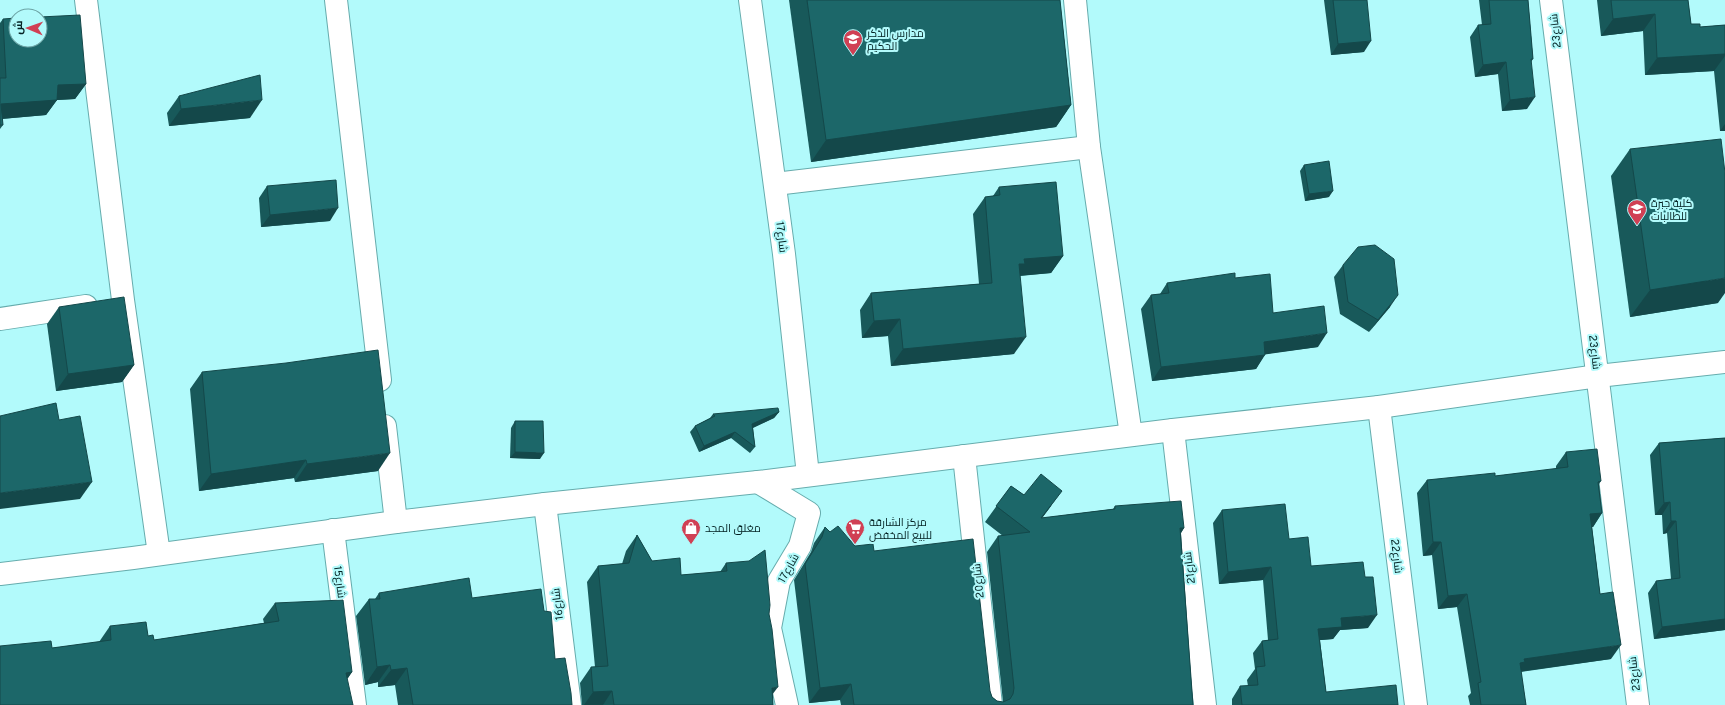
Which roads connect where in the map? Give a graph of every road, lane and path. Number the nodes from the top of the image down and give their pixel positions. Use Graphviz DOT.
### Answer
graph roads {
  1 [pos="86,0"];
  2 [pos="336,0"];
  3 [pos="750,0"];
  4 [pos="1075,0"];
  5 [pos="1551,0"];
  6 [pos="1089,147"];
  7 [pos="775,184"];
  8 [pos="123,300"];
  9 [pos="0,319"];
  10 [pos="1725,362"];
  11 [pos="1598,376"];
  12 [pos="1379,407"];
  13 [pos="1173,430"];
  14 [pos="1131,435"];
  15 [pos="964,456"];
  16 [pos="808,475"];
  17 [pos="758,482"];
  18 [pos="545,504"];
  19 [pos="396,522"];
  20 [pos="333,530"];
  21 [pos="158,554"];
  22 [pos="0,574"];
  23 [pos="355,705"];
  24 [pos="570,705"];
  25 [pos="787,705"];
  26 [pos="991,705"];
  27 [pos="1205,705"];
  28 [pos="1416,705"];
  29 [pos="1638,705"];
  1 -- 8 [label="street"];
  2 -- 19 [label="street"];
  3 -- 7 [label="street, شارع17"];
  4 -- 6 [label="street"];
  5 -- 11 [label="street, شارع23"];
  6 -- 7 [label="street"];
  6 -- 14 [label="street"];
  7 -- 16 [label="street, شارع17"];
  8 -- 9 [label="street"];
  8 -- 21 [label="street"];
  10 -- 11 [label="street"];
  11 -- 12 [label="street"];
  11 -- 29 [label="street, شارع23"];
  12 -- 13 [label="street"];
  12 -- 28 [label="street, شارع22"];
  13 -- 14 [label="street"];
  13 -- 27 [label="street, شارع21"];
  14 -- 15 [label="street"];
  15 -- 16 [label="street"];
  15 -- 26 [label="street, شارع20"];
  16 -- 17 [label="street"];
  17 -- 18 [label="street"];
  17 -- 25 [label="street, شارع17"];
  18 -- 19 [label="street"];
  18 -- 24 [label="street, شارع16"];
  19 -- 20 [label="street"];
  20 -- 21 [label="street"];
  20 -- 23 [label="street, شارع15"];
  21 -- 22 [label="street"];
}
